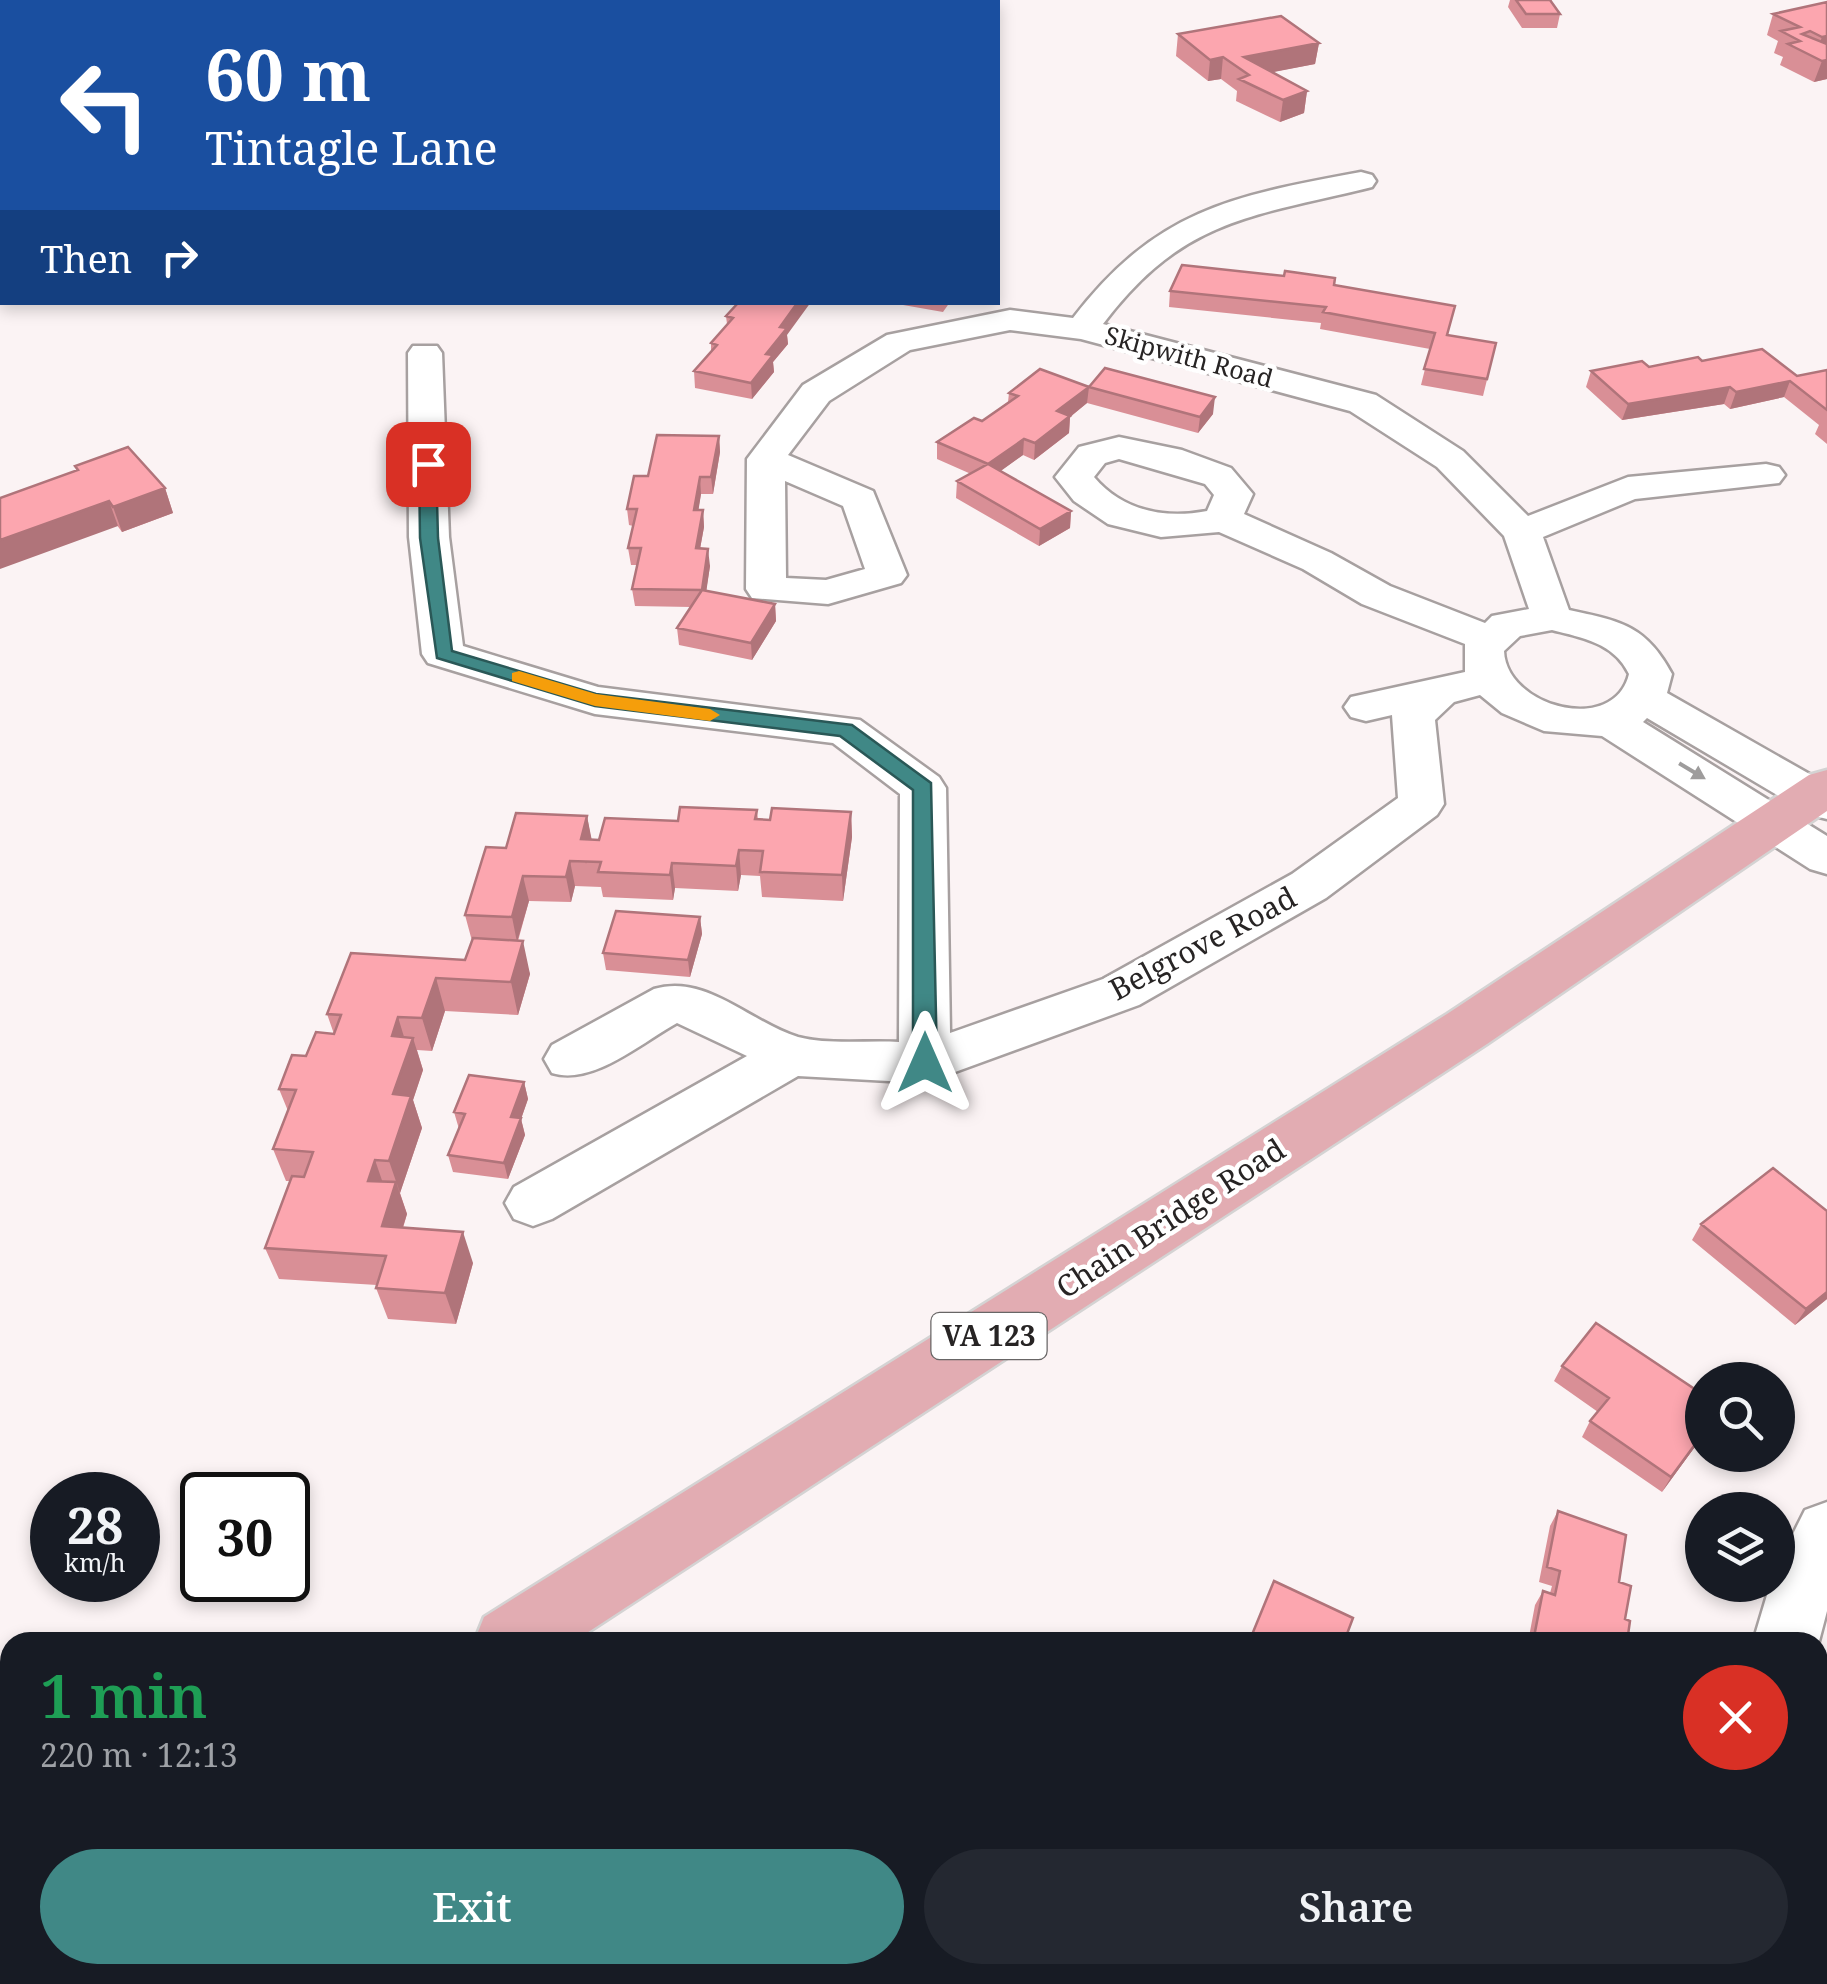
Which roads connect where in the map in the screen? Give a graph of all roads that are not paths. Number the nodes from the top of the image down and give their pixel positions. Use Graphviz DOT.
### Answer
graph roads {
  1 [pos="1361,181"];
  2 [pos="1082,328"];
  3 [pos="425,353"];
  4 [pos="766,459"];
  5 [pos="1766,475"];
  6 [pos="1223,519"];
  7 [pos="1522,532"];
  8 [pos="1552,618"];
  9 [pos="1489,659"];
  10 [pos="1439,692"];
  11 [pos="1366,707"];
  12 [pos="1628,710"];
  13 [pos="1811,802"];
  14 [pos="1827,858"];
  15 [pos="790,1056"];
  16 [pos="570,1058"];
  17 [pos="925,1063"];
  18 [pos="533,1204"];
  19 [pos="1827,1531"];
  20 [pos="526,1632"];
  21 [pos="1789,1632"];
  1 -- 2 [label="street"];
  2 -- 4 [label="street, Skipwith Road"];
  2 -- 7 [label="street, Skipwith Road"];
  3 -- 17 [label="street"];
  5 -- 7 [label="street"];
  6 -- 9 [label="street"];
  7 -- 8 [label="street, Skipwith Road"];
  8 -- 9 [label="street"];
  8 -- 12 [label="street"];
  9 -- 10 [label="street"];
  9 -- 12 [label="street"];
  10 -- 11 [label="street"];
  10 -- 17 [label="street, Belgrove Road"];
  12 -- 13 [label="street"];
  13 -- 14 [label="street"];
  13 -- 20 [label="main road, Chain Bridge Road / VA 123"];
  15 -- 16 [label="street"];
  15 -- 17 [label="street, Belgrove Road"];
  15 -- 18 [label="street"];
  19 -- 21 [label="street"];
}
